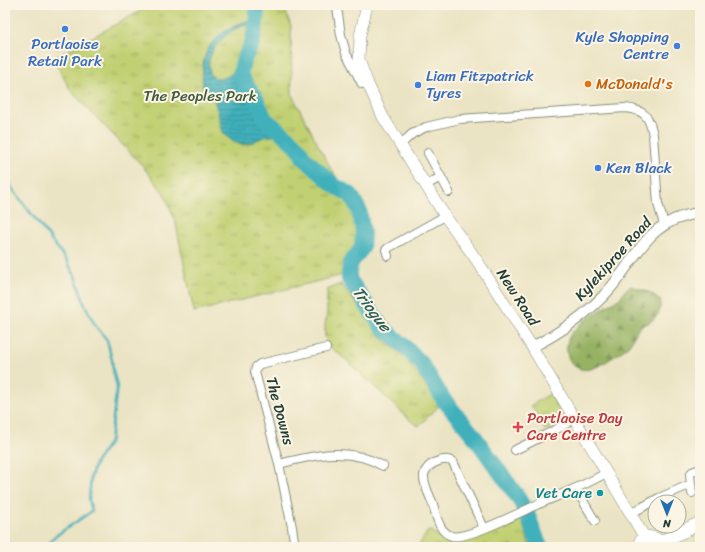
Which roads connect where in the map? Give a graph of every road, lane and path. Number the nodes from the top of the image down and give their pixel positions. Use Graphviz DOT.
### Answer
graph roads {
  1 [pos="366,5"];
  2 [pos="337,7"];
  3 [pos="368,84"];
  4 [pos="401,144"];
  5 [pos="428,153"];
  6 [pos="441,177"];
  7 [pos="429,189"];
  8 [pos="449,192"];
  9 [pos="700,214"];
  10 [pos="445,216"];
  11 [pos="664,224"];
  12 [pos="388,256"];
  13 [pos="532,347"];
  14 [pos="326,348"];
  15 [pos="574,419"];
  16 [pos="516,450"];
  17 [pos="279,464"];
  18 [pos="383,466"];
  19 [pos="700,469"];
  20 [pos="606,473"];
  21 [pos="692,484"];
  22 [pos="576,489"];
  23 [pos="692,492"];
  24 [pos="630,514"];
  25 [pos="595,521"];
  26 [pos="700,523"];
  27 [pos="484,528"];
  28 [pos="642,543"];
  29 [pos="659,545"];
  30 [pos="295,547"];
  1 -- 3 [label="main road, New Road"];
  2 -- 3 [label="street"];
  3 -- 4 [label="main road, New Road"];
  4 -- 7 [label="main road, New Road"];
  4 -- 11 [label="street"];
  5 -- 6 [label="street"];
  6 -- 7 [label="street"];
  6 -- 8 [label="street"];
  7 -- 10 [label="main road, New Road"];
  9 -- 11 [label="street, Kylekiproe Road"];
  10 -- 12 [label="street"];
  10 -- 13 [label="main road, New Road"];
  11 -- 13 [label="street, Kylekiproe Road"];
  13 -- 15 [label="main road, New Road"];
  14 -- 17 [label="street, The Downs"];
  15 -- 16 [label="street"];
  15 -- 20 [label="main road, New Road"];
  17 -- 18 [label="street, The Downs"];
  17 -- 30 [label="street, The Downs"];
  19 -- 21 [label="street"];
  20 -- 22 [label="street"];
  20 -- 24 [label="main road, New Road"];
  21 -- 23 [label="street"];
  21 -- 24 [label="street"];
  22 -- 25 [label="street"];
  22 -- 27 [label="street"];
  24 -- 28 [label="main road, New Road"];
  26 -- 29 [label="main road"];
  27 -- 27 [label="street"];
  28 -- 29 [label="main road"];
}
